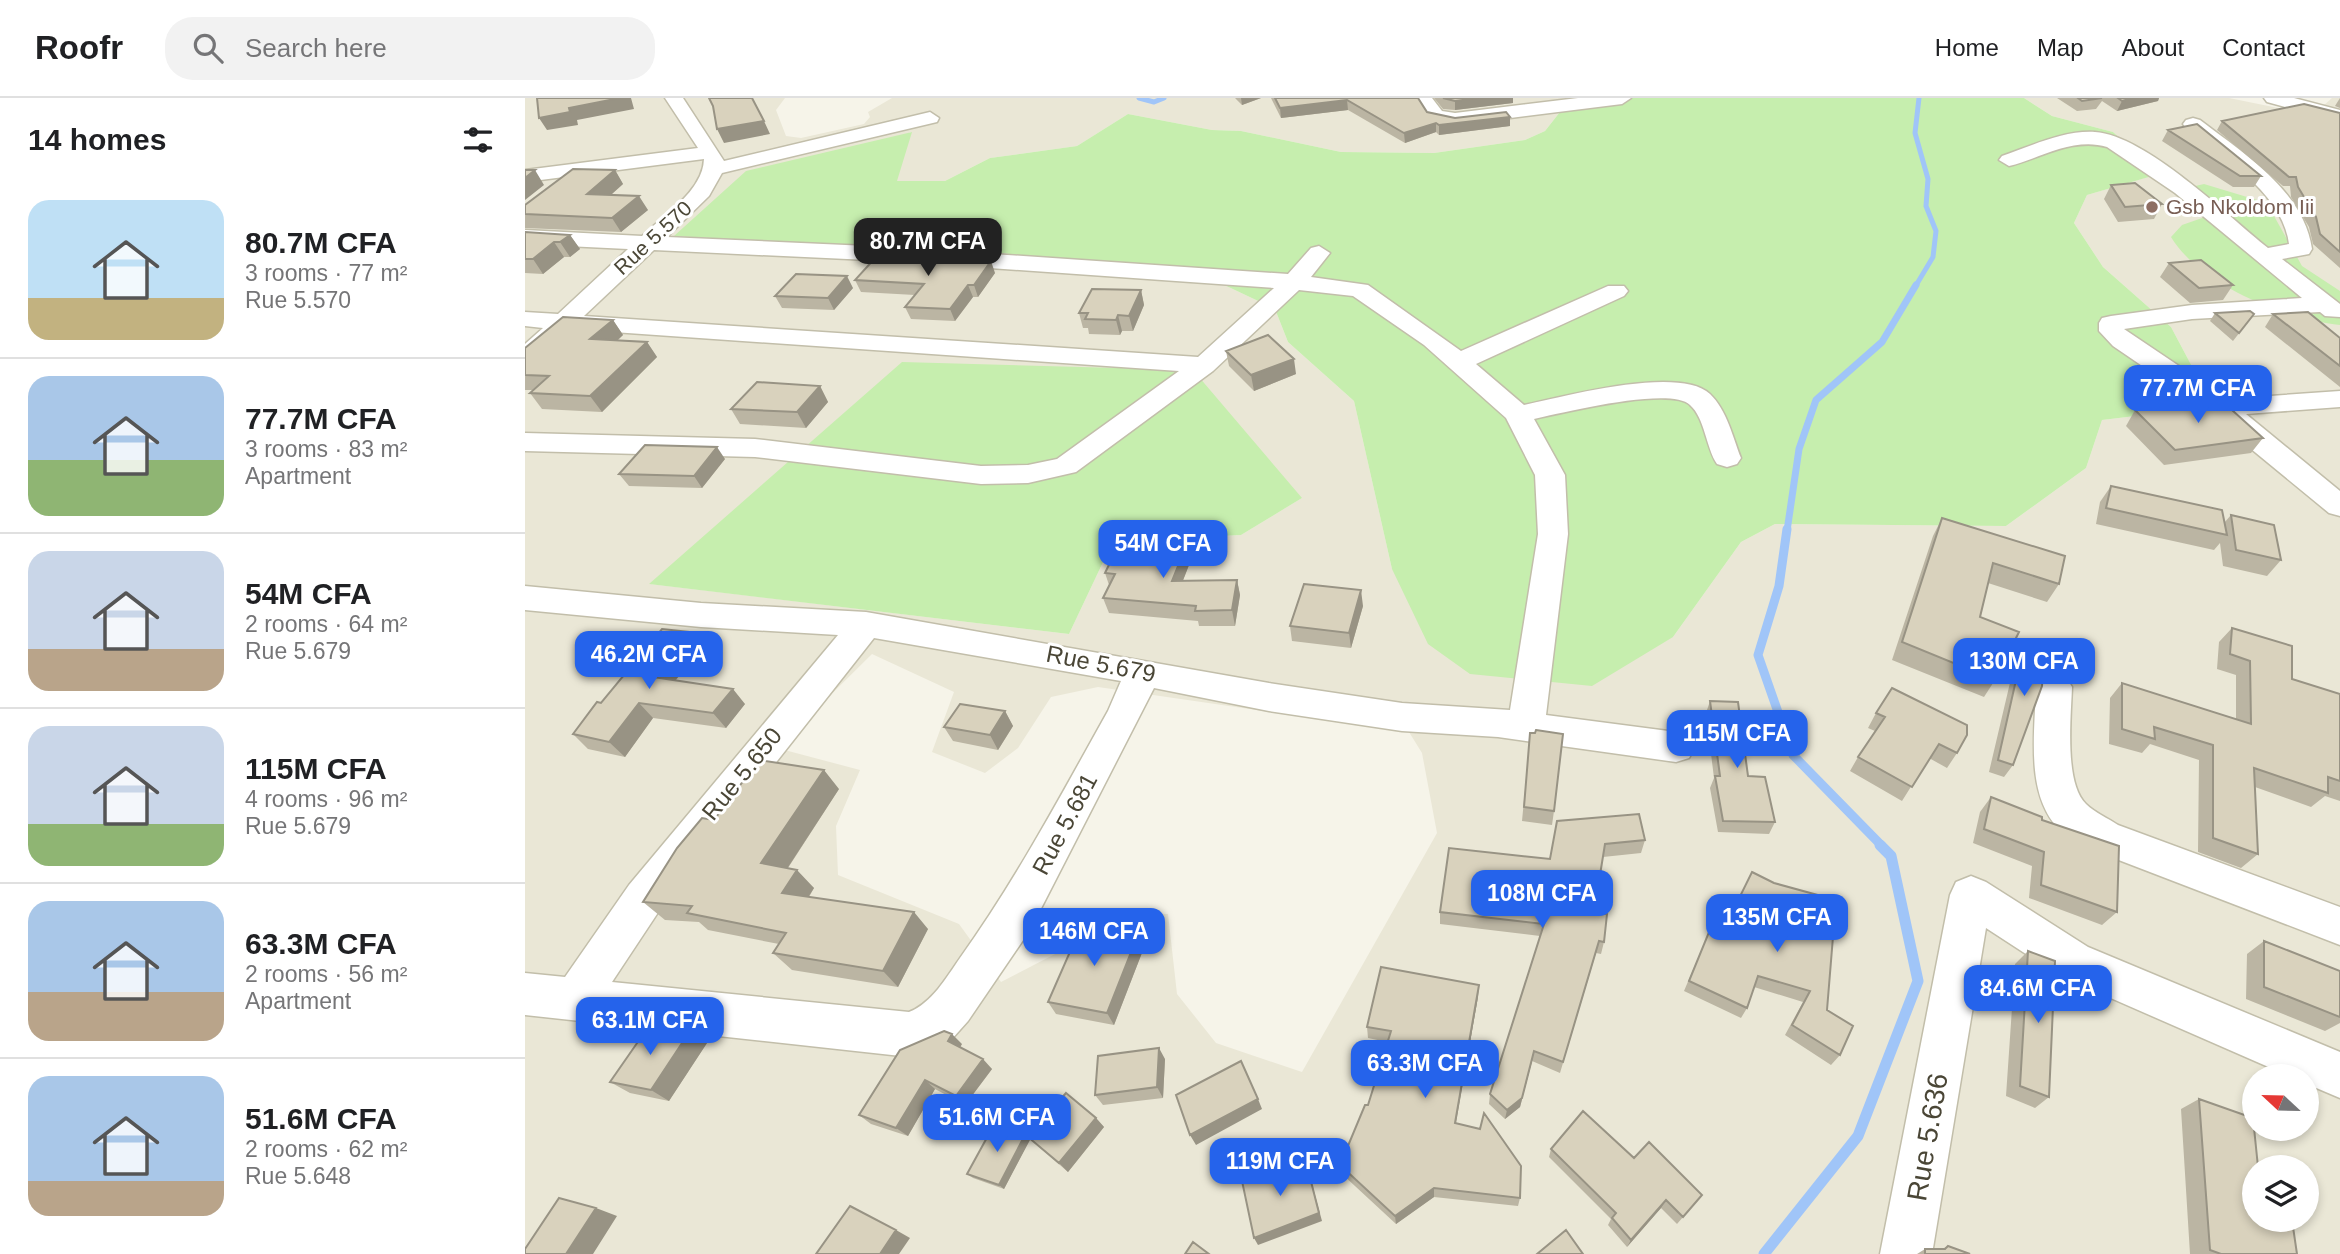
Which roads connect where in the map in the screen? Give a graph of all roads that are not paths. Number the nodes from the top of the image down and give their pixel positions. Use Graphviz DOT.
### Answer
graph roads {
  1 [pos="674,98"];
  2 [pos="1422,98"];
  3 [pos="1622,98"];
  4 [pos="2273,98"];
  5 [pos="2340,117"];
  6 [pos="930,118"];
  7 [pos="2193,124"];
  8 [pos="2009,160"];
  9 [pos="712,161"];
  10 [pos="582,169"];
  11 [pos="525,176"];
  12 [pos="554,191"];
  13 [pos="525,237"];
  14 [pos="649,242"];
  15 [pos="1319,253"];
  16 [pos="2263,256"];
  17 [pos="1294,282"];
  18 [pos="1616,291"];
  19 [pos="2333,310"];
  20 [pos="525,319"];
  21 [pos="564,320"];
  22 [pos="525,358"];
  23 [pos="1458,362"];
  24 [pos="1204,365"];
  25 [pos="2340,400"];
  26 [pos="2230,413"];
  27 [pos="1518,414"];
  28 [pos="525,442"];
  29 [pos="1727,458"];
  30 [pos="2340,506"];
  31 [pos="525,598"];
  32 [pos="866,624"];
  33 [pos="1143,672"];
  34 [pos="2054,687"];
  35 [pos="1526,726"];
  36 [pos="1676,747"];
  37 [pos="2340,926"];
  38 [pos="525,994"];
  39 [pos="576,998"];
  40 [pos="2340,1075"];
  41 [pos="1906,1254"];
  1 -- 9 [label="street"];
  2 -- 3 [label="street"];
  4 -- 5 [label="street"];
  6 -- 9 [label="street"];
  7 -- 16 [label="street"];
  8 -- 16 [label="street"];
  9 -- 10 [label="street"];
  9 -- 14 [label="street, Rue 5.570"];
  10 -- 11 [label="street"];
  10 -- 12 [label="street"];
  13 -- 14 [label="street"];
  14 -- 17 [label="street"];
  14 -- 21 [label="street, Rue 5.570"];
  15 -- 17 [label="street"];
  16 -- 19 [label="street"];
  17 -- 23 [label="street"];
  17 -- 24 [label="street"];
  18 -- 23 [label="street"];
  19 -- 26 [label="street"];
  20 -- 21 [label="street"];
  21 -- 22 [label="street, Rue 5.570"];
  21 -- 24 [label="street"];
  23 -- 27 [label="street"];
  24 -- 28 [label="street"];
  25 -- 26 [label="street"];
  26 -- 30 [label="street"];
  27 -- 29 [label="street"];
  27 -- 35 [label="street"];
  31 -- 32 [label="street, Rue 5.679"];
  32 -- 33 [label="street, Rue 5.679"];
  32 -- 39 [label="street, Rue 5.650"];
  33 -- 35 [label="street, Rue 5.679"];
  33 -- 39 [label="street, Rue 5.681"];
  34 -- 37 [label="street"];
  35 -- 36 [label="street, Rue 5.679"];
  38 -- 39 [label="street, Rue 5.681"];
  40 -- 41 [label="street, Rue 5.636"];
}
